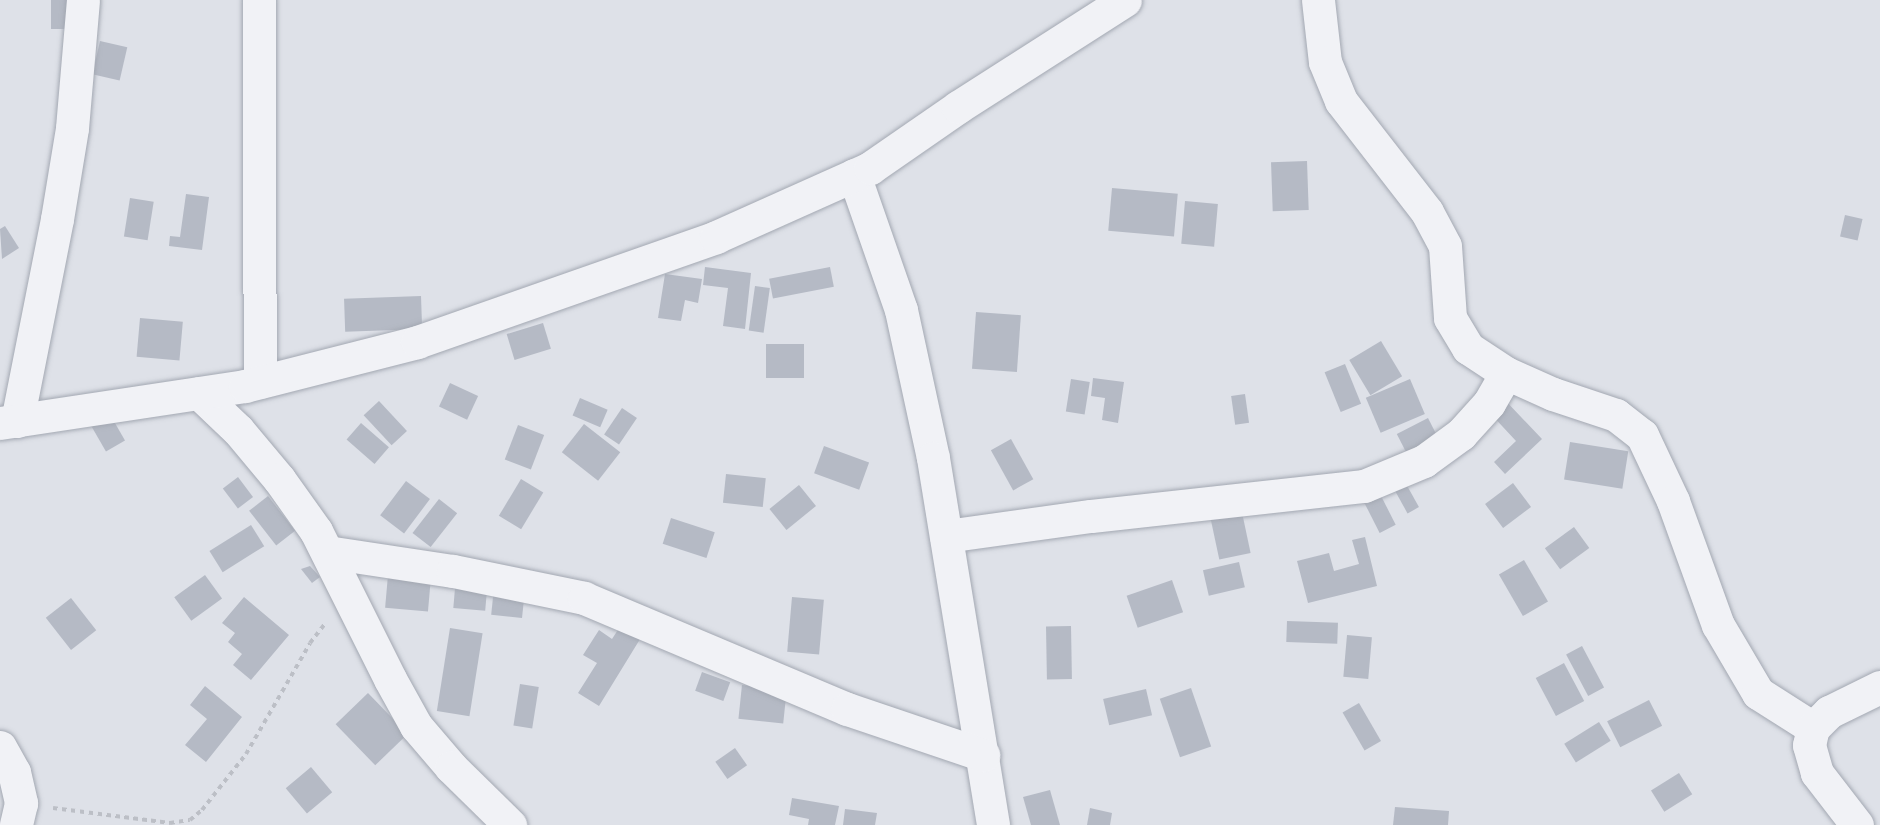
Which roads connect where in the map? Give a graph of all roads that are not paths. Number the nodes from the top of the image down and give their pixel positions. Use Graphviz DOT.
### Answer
graph roads {
  1 [pos="83,0"];
  2 [pos="259,0"];
  3 [pos="1125,0"];
  4 [pos="1318,0"];
  5 [pos="854,175"];
  6 [pos="1506,373"];
  7 [pos="260,382"];
  8 [pos="199,393"];
  9 [pos="8,422"];
  10 [pos="946,536"];
  11 [pos="327,552"];
  12 [pos="1880,687"];
  13 [pos="1813,729"];
  14 [pos="0,747"];
  15 [pos="983,755"];
  16 [pos="19,814"];
  17 [pos="510,825"];
  18 [pos="993,825"];
  19 [pos="1857,825"];
  1 -- 9 [label="street"];
  2 -- 7 [label="street"];
  3 -- 5 [label="street"];
  4 -- 6 [label="street"];
  5 -- 7 [label="street"];
  5 -- 10 [label="street"];
  6 -- 10 [label="street"];
  6 -- 13 [label="street"];
  7 -- 8 [label="street"];
  8 -- 9 [label="street"];
  8 -- 11 [label="street"];
  10 -- 15 [label="street"];
  11 -- 15 [label="street"];
  11 -- 17 [label="street"];
  12 -- 13 [label="street"];
  13 -- 19 [label="street"];
  14 -- 16 [label="street"];
  15 -- 18 [label="street"];
}
